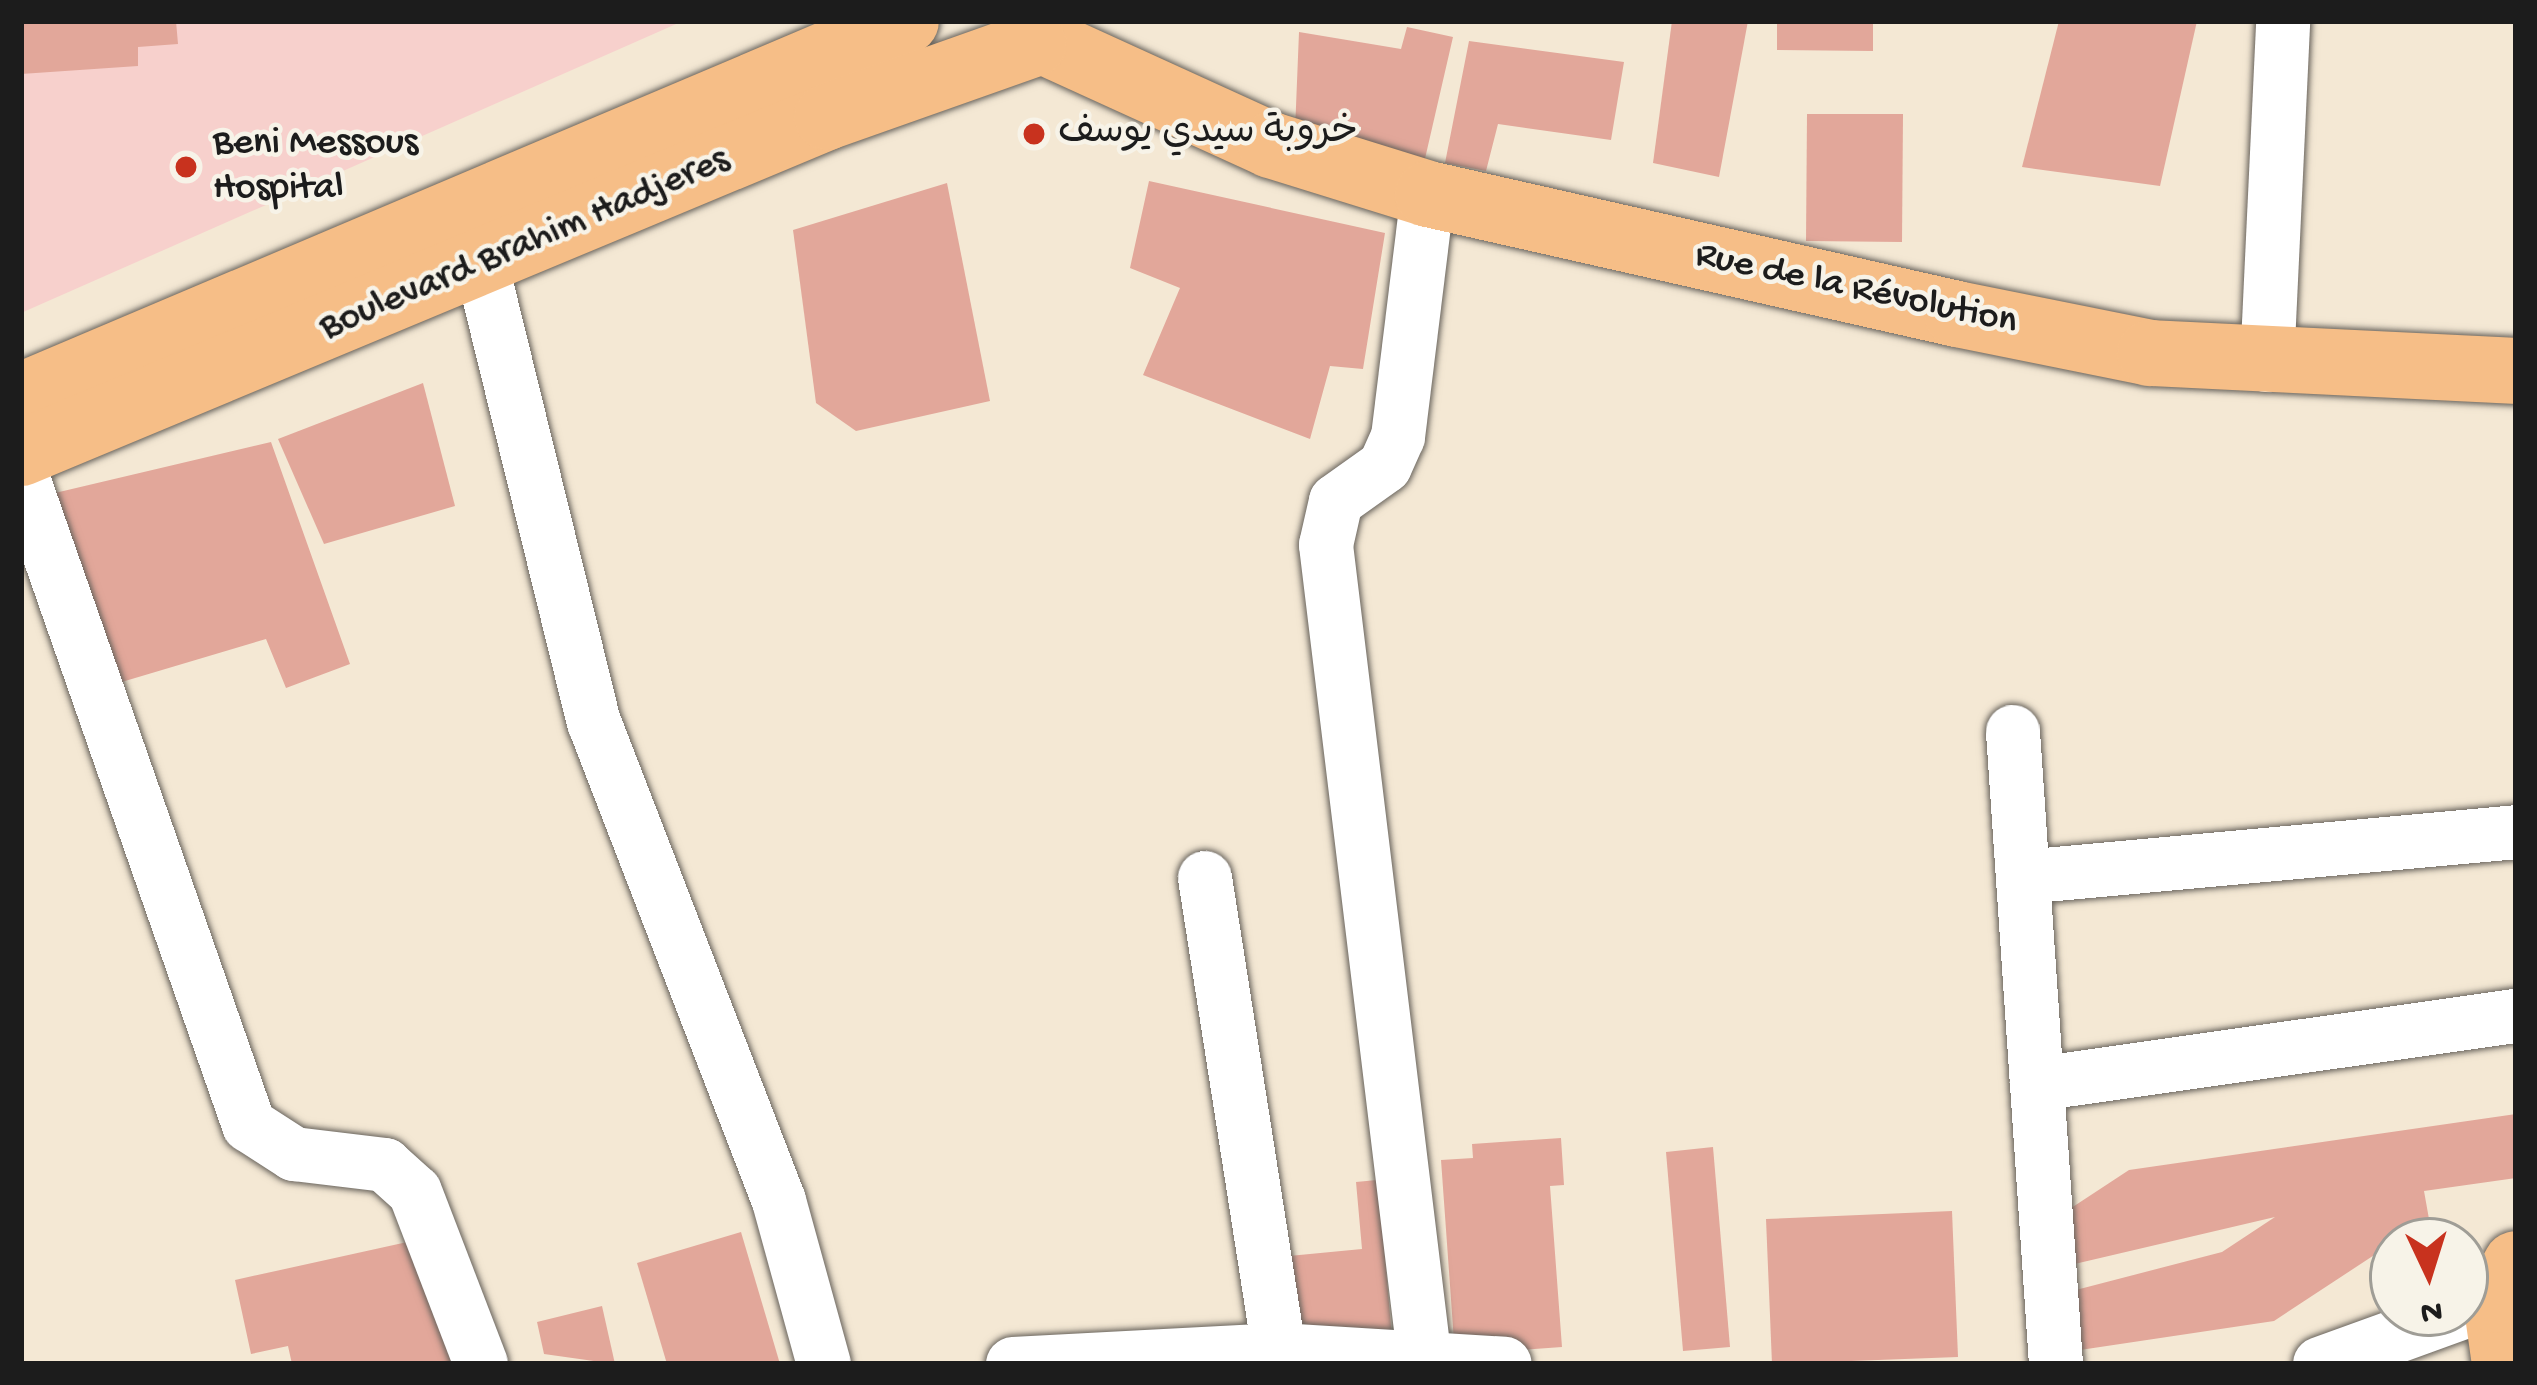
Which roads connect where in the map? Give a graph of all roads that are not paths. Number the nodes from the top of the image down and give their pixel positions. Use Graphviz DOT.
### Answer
graph roads {
  1 [pos="906,21"];
  2 [pos="1121,21"];
  3 [pos="2282,21"];
  4 [pos="1048,33"];
  5 [pos="1213,120"];
  6 [pos="1428,194"];
  7 [pos="482,267"];
  8 [pos="2267,364"];
  9 [pos="2516,371"];
  10 [pos="21,396"];
  11 [pos="21,453"];
  12 [pos="21,473"];
  13 [pos="2013,732"];
  14 [pos="2516,832"];
  15 [pos="2023,877"];
  16 [pos="1205,878"];
  17 [pos="2516,1016"];
  18 [pos="2037,1084"];
  19 [pos="2489,1313"];
  20 [pos="2386,1337"];
  21 [pos="1279,1350"];
  22 [pos="1425,1362"];
  23 [pos="481,1364"];
  24 [pos="824,1364"];
  25 [pos="1013,1364"];
  26 [pos="1504,1364"];
  27 [pos="2056,1364"];
  28 [pos="2320,1364"];
  29 [pos="2505,1364"];
  1 -- 10 [label="main road, Boulevard Brahim Hadjeres"];
  2 -- 5 [label="main road"];
  3 -- 8 [label="street"];
  4 -- 5 [label="main road, Rue de la Révolution"];
  4 -- 7 [label="main road, Boulevard Brahim Hadjeres"];
  5 -- 6 [label="main road, Rue de la Révolution"];
  6 -- 8 [label="main road, Rue de la Révolution"];
  6 -- 22 [label="street"];
  7 -- 11 [label="main road, Boulevard Brahim Hadjeres"];
  7 -- 24 [label="street"];
  8 -- 9 [label="main road, Rue de la Révolution"];
  12 -- 23 [label="street"];
  13 -- 15 [label="street"];
  14 -- 15 [label="street"];
  15 -- 18 [label="street"];
  16 -- 21 [label="street"];
  17 -- 18 [label="street"];
  18 -- 27 [label="street"];
  19 -- 29 [label="main road"];
  20 -- 28 [label="street"];
  21 -- 22 [label="street"];
  21 -- 25 [label="street"];
  22 -- 26 [label="street"];
}
